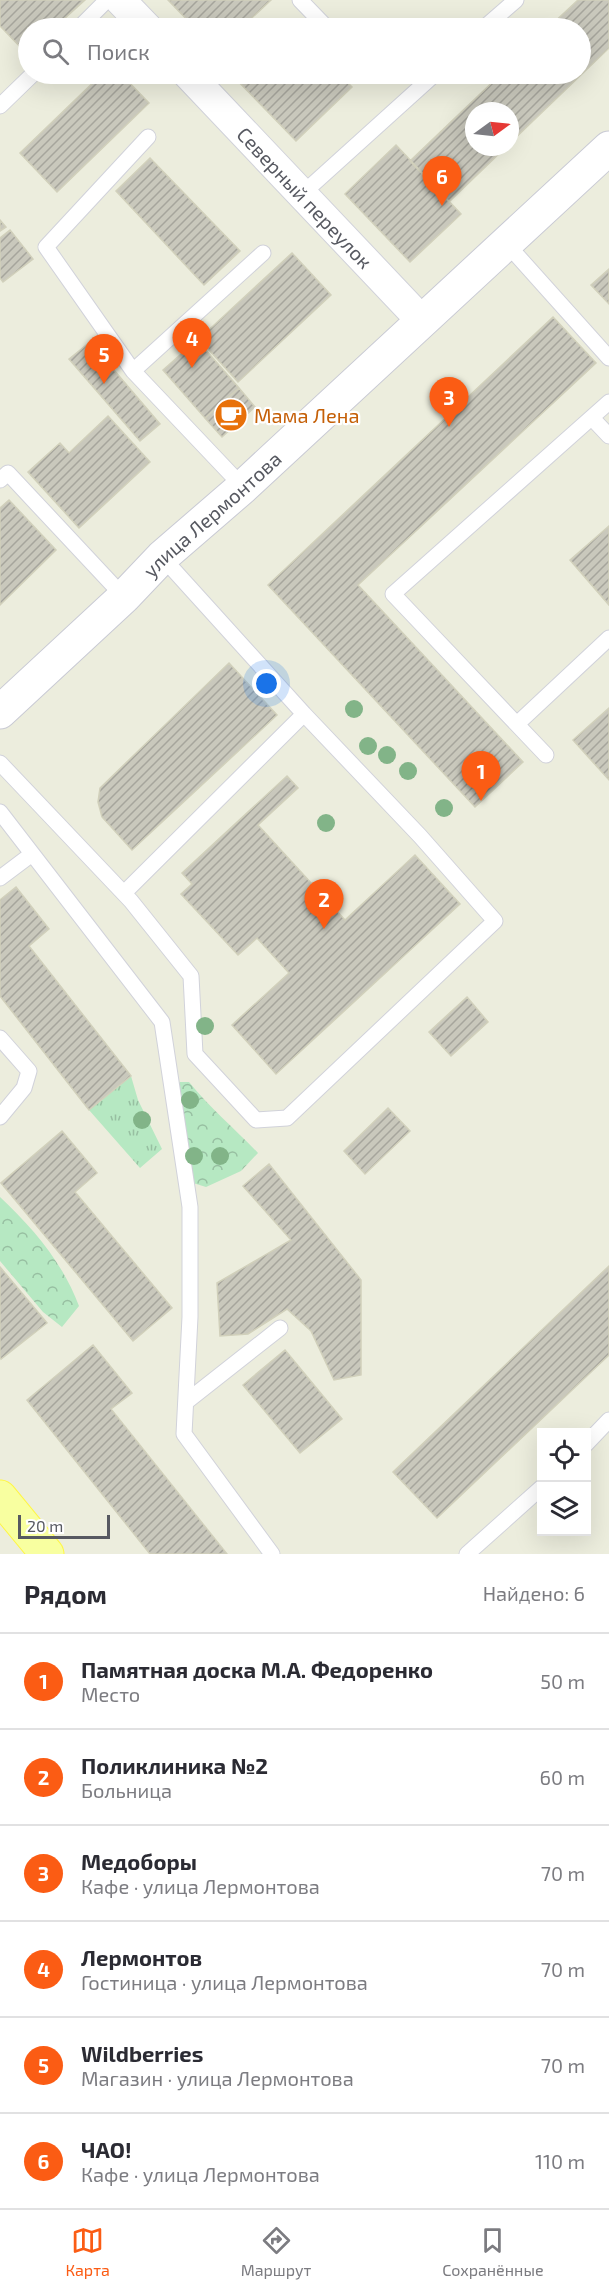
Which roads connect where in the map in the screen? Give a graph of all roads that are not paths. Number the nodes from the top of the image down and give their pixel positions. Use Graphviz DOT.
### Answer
graph roads {
  1 [pos="107,0"];
  2 [pos="120,0"];
  3 [pos="300,0"];
  4 [pos="516,0"];
  5 [pos="88,18"];
  6 [pos="137,18"];
  7 [pos="317,18"];
  8 [pos="495,18"];
  9 [pos="23,84"];
  10 [pos="197,84"];
  11 [pos="424,84"];
  12 [pos="0,106"];
  13 [pos="148,137"];
  14 [pos="609,148"];
  15 [pos="301,195"];
  16 [pos="506,243"];
  17 [pos="263,253"];
  18 [pos="422,321"];
  19 [pos="609,358"];
  20 [pos="133,370"];
  21 [pos="609,402"];
  22 [pos="592,418"];
  23 [pos="609,436"];
  24 [pos="0,480"];
  25 [pos="243,487"];
  26 [pos="162,557"];
  27 [pos="124,597"];
  28 [pos="609,638"];
  29 [pos="0,712"];
  30 [pos="304,714"];
  31 [pos="518,724"];
  32 [pos="546,755"];
  33 [pos="0,763"];
  34 [pos="0,812"];
  35 [pos="32,854"];
  36 [pos="0,878"];
  37 [pos="124,893"];
  38 [pos="0,1038"];
  39 [pos="0,1117"];
  40 [pos="280,1328"];
  41 [pos="186,1402"];
  42 [pos="609,1420"];
  43 [pos="591,1439"];
  44 [pos="537,1491"];
  45 [pos="0,1497"];
  46 [pos="47,1554"];
  47 [pos="272,1554"];
  48 [pos="466,1554"];
  1 -- 5 [label="lane"];
  2 -- 6 [label="street"];
  3 -- 7 [label="lane"];
  4 -- 8 [label="lane"];
  9 -- 12 [label="lane"];
  10 -- 15 [label="street, Северный переулок"];
  11 -- 15 [label="lane"];
  13 -- 20 [label="lane"];
  14 -- 16 [label="main road, улица Лермонтова"];
  15 -- 18 [label="street, Северный переулок"];
  16 -- 18 [label="main road, улица Лермонтова"];
  16 -- 19 [label="lane"];
  17 -- 20 [label="lane"];
  18 -- 25 [label="main road, улица Лермонтова"];
  20 -- 25 [label="lane"];
  21 -- 22 [label="lane"];
  22 -- 23 [label="lane"];
  22 -- 31 [label="lane"];
  24 -- 27 [label="lane"];
  25 -- 26 [label="main road, улица Лермонтова"];
  26 -- 27 [label="main road, улица Лермонтова"];
  26 -- 30 [label="lane"];
  27 -- 29 [label="main road, улица Лермонтова"];
  28 -- 31 [label="lane"];
  30 -- 37 [label="lane"];
  30 -- 37 [label="lane"];
  31 -- 32 [label="lane"];
  33 -- 37 [label="lane"];
  34 -- 35 [label="lane"];
  35 -- 36 [label="lane"];
  35 -- 41 [label="lane"];
  38 -- 39 [label="lane"];
  40 -- 41 [label="lane"];
  41 -- 47 [label="lane"];
  42 -- 43 [label="lane"];
  44 -- 48 [label="lane"];
  45 -- 46 [label="main road"];
}
